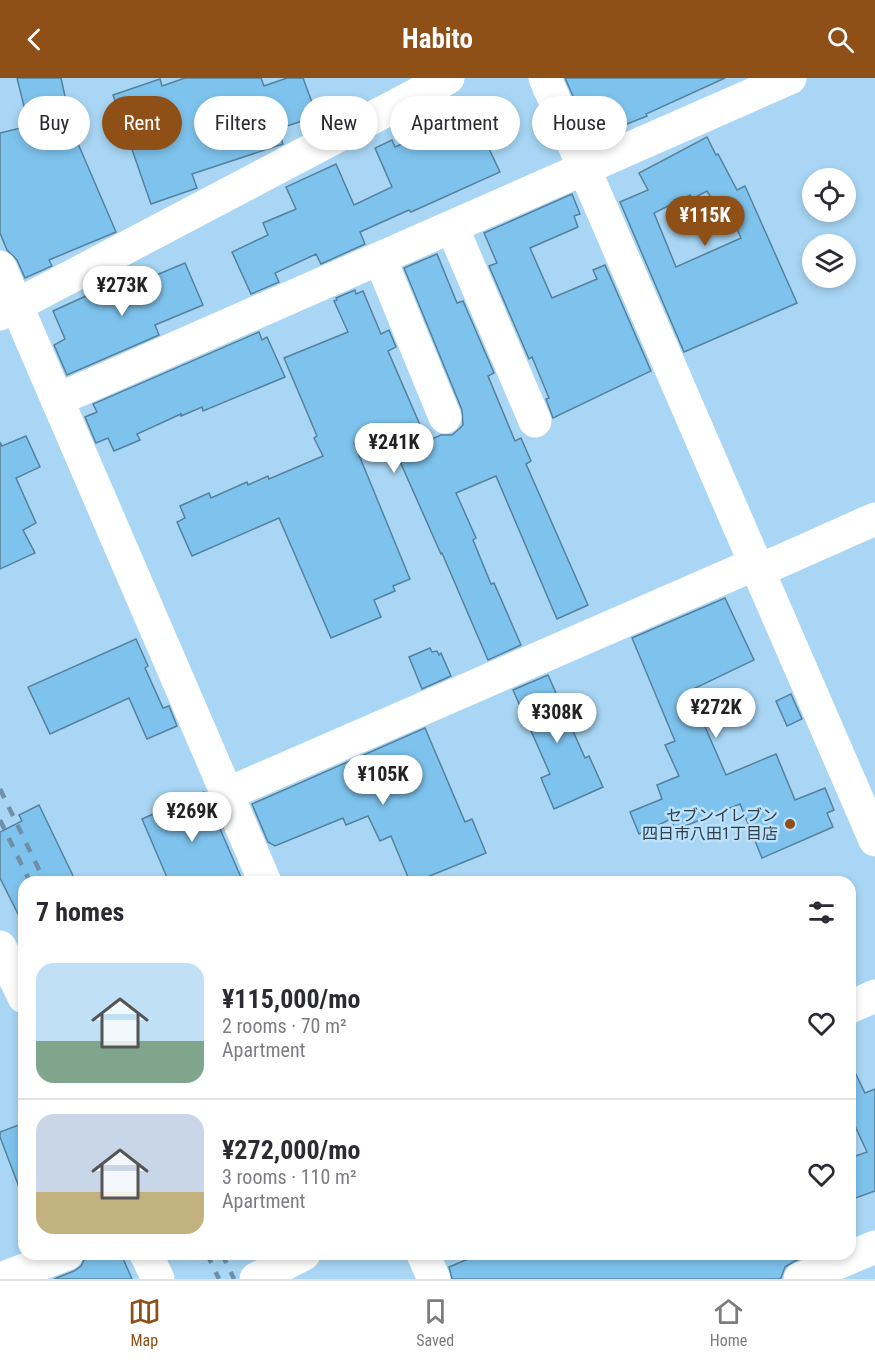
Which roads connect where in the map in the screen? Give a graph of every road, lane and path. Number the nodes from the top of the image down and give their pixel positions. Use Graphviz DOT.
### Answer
graph roads {
  1 [pos="448,78"];
  2 [pos="545,78"];
  3 [pos="790,78"];
  4 [pos="584,170"];
  5 [pos="452,228"];
  6 [pos="376,261"];
  7 [pos="0,267"];
  8 [pos="8,310"];
  9 [pos="57,400"];
  10 [pos="445,417"];
  11 [pos="535,421"];
  12 [pos="875,519"];
  13 [pos="757,568"];
  14 [pos="227,794"];
  15 [pos="875,840"];
  16 [pos="262,876"];
  17 [pos="0,947"];
  18 [pos="18,984"];
  19 [pos="875,996"];
  20 [pos="856,1004"];
  21 [pos="875,1247"];
  22 [pos="856,1255"];
  23 [pos="51,1260"];
  24 [pos="149,1260"];
  25 [pos="292,1260"];
  26 [pos="426,1260"];
  27 [pos="845,1260"];
  28 [pos="0,1279"];
  29 [pos="158,1279"];
  30 [pos="256,1279"];
  31 [pos="434,1279"];
  32 [pos="800,1279"];
  1 -- 8 [label="street"];
  2 -- 4 [label="street"];
  3 -- 4 [label="street"];
  4 -- 5 [label="street"];
  4 -- 13 [label="street"];
  5 -- 6 [label="street"];
  5 -- 11 [label="street"];
  6 -- 9 [label="street"];
  6 -- 10 [label="street"];
  7 -- 8 [label="street"];
  8 -- 9 [label="street"];
  9 -- 14 [label="street"];
  12 -- 13 [label="street"];
  13 -- 14 [label="street"];
  13 -- 15 [label="street"];
  14 -- 16 [label="street"];
  17 -- 18 [label="street"];
  19 -- 20 [label="street"];
  21 -- 22 [label="street"];
  23 -- 28 [label="street"];
  24 -- 29 [label="street"];
  25 -- 30 [label="street"];
  26 -- 31 [label="street"];
  27 -- 32 [label="street"];
}
